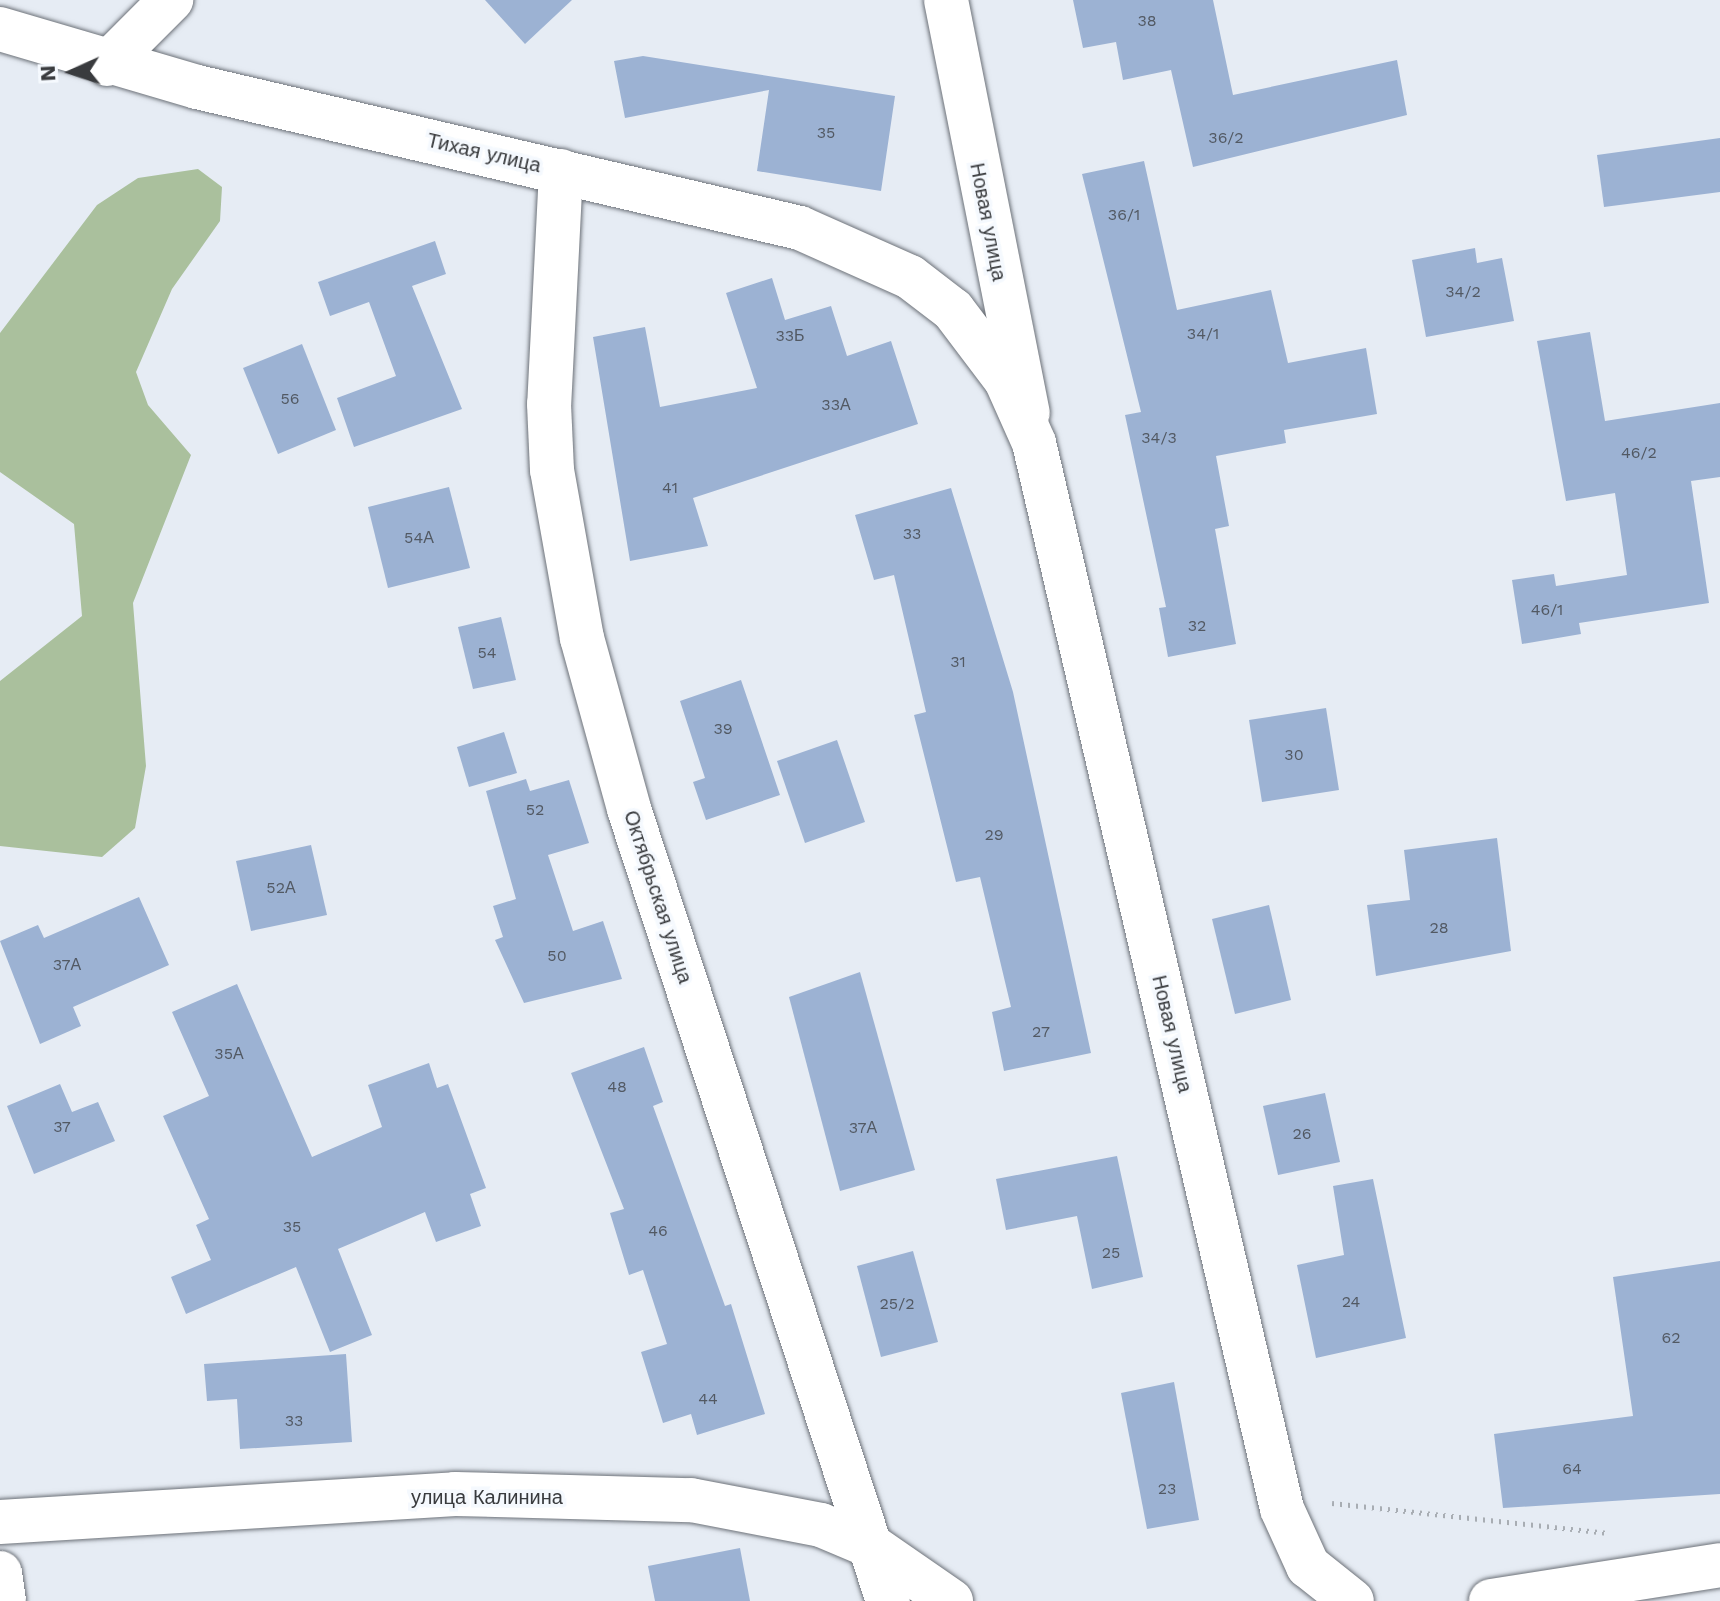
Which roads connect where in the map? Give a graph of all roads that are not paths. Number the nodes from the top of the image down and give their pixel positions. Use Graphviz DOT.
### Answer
graph roads {
  1 [pos="171,0"];
  2 [pos="946,0"];
  3 [pos="0,29"];
  4 [pos="107,64"];
  5 [pos="561,171"];
  6 [pos="953,310"];
  7 [pos="1034,443"];
  8 [pos="0,1522"];
  9 [pos="873,1547"];
  10 [pos="1720,1565"];
  11 [pos="0,1573"];
  12 [pos="1556,1596"];
  13 [pos="4,1601"];
  14 [pos="888,1601"];
  15 [pos="951,1601"];
  16 [pos="1352,1601"];
  17 [pos="1491,1601"];
  1 -- 4 [label="street"];
  2 -- 7 [label="street, Новая улица"];
  3 -- 4 [label="street, Тихая улица"];
  4 -- 5 [label="street, Тихая улица"];
  5 -- 6 [label="street, Тихая улица"];
  5 -- 9 [label="street, Октябрьская улица"];
  6 -- 7 [label="street, Новая улица"];
  7 -- 16 [label="street, Новая улица"];
  8 -- 9 [label="street, улица Калинина"];
  9 -- 14 [label="street, Октябрьская улица"];
  9 -- 15 [label="street, улица Калинина"];
  10 -- 12 [label="street"];
  11 -- 13 [label="street"];
  12 -- 17 [label="street"];
}
